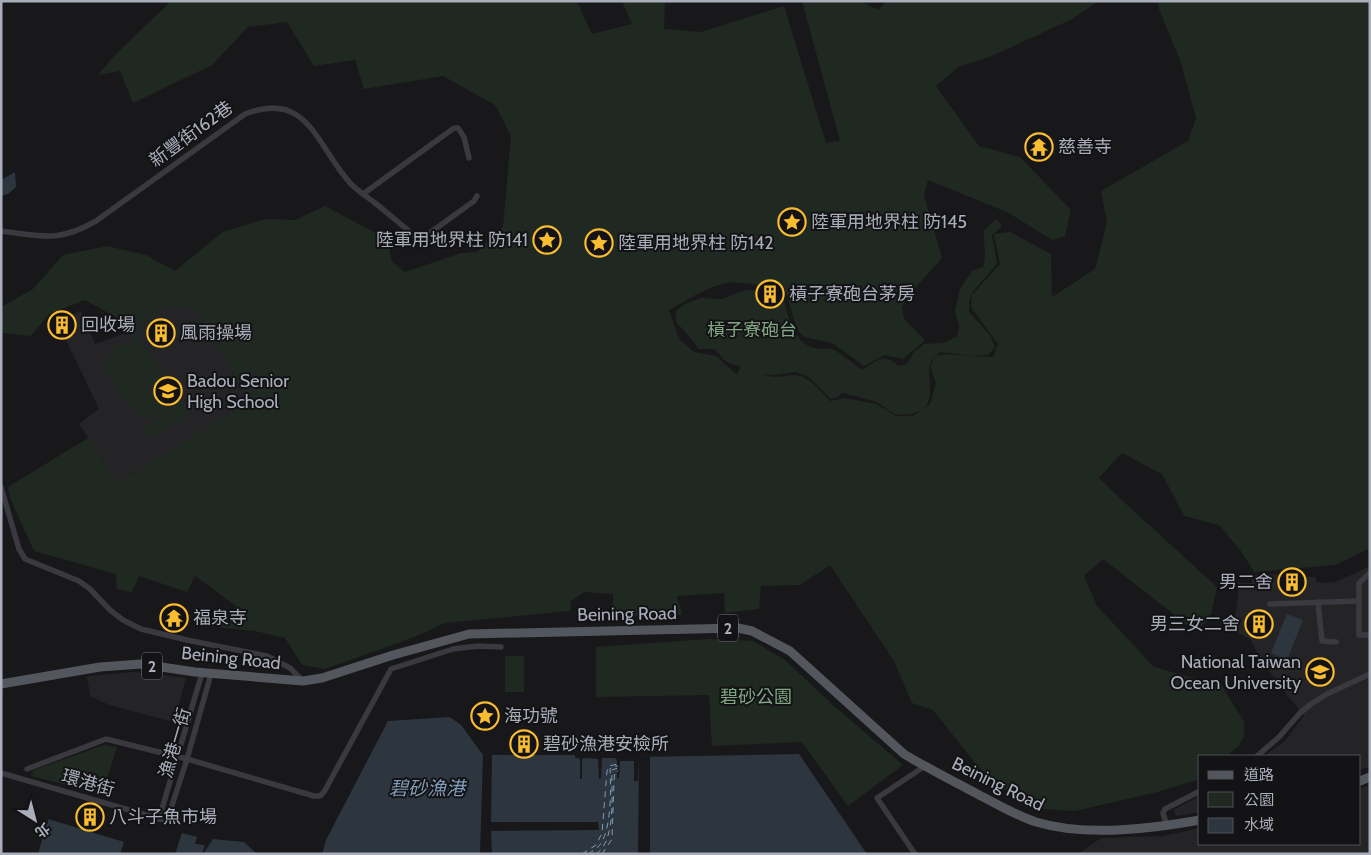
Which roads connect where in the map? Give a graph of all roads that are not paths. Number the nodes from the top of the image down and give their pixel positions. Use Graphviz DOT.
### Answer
graph roads {
  1 [pos="469,158"];
  2 [pos="364,194"];
  3 [pos="477,196"];
  4 [pos="1,231"];
  5 [pos="1,487"];
  6 [pos="1370,573"];
  7 [pos="1359,601"];
  8 [pos="1318,602"];
  9 [pos="1270,604"];
  10 [pos="1370,635"];
  11 [pos="1336,642"];
  12 [pos="501,647"];
  13 [pos="206,673"];
  14 [pos="1370,674"];
  15 [pos="303,681"];
  16 [pos="1,684"];
  17 [pos="1258,755"];
  18 [pos="177,757"];
  19 [pos="187,759"];
  20 [pos="924,766"];
  21 [pos="27,769"];
  22 [pos="1,773"];
  23 [pos="1198,792"];
  24 [pos="159,819"];
  25 [pos="1198,820"];
  26 [pos="167,821"];
  27 [pos="1167,826"];
  28 [pos="915,854"];
  1 -- 2 [label="street"];
  2 -- 3 [label="street, 新豐街162巷"];
  2 -- 4 [label="street, 新豐街162巷"];
  5 -- 15 [label="street"];
  6 -- 7 [label="street"];
  7 -- 8 [label="street"];
  7 -- 10 [label="street"];
  8 -- 9 [label="street"];
  8 -- 11 [label="street"];
  12 -- 19 [label="street"];
  13 -- 15 [label="main road, Beining Road / 2"];
  13 -- 16 [label="main road, Beining Road / 2"];
  13 -- 18 [label="street, 漁港一街"];
  13 -- 19 [label="street, 漁港一街"];
  14 -- 17 [label="street"];
  15 -- 20 [label="main road, Beining Road / 2"];
  18 -- 19 [label="street"];
  18 -- 21 [label="street"];
  18 -- 24 [label="street, 漁港一街"];
  19 -- 26 [label="street, 漁港一街"];
  20 -- 27 [label="main road, Beining Road / 2"];
  20 -- 28 [label="street"];
  22 -- 24 [label="street, 環港街"];
  23 -- 27 [label="street"];
  24 -- 26 [label="street, 環港街"];
  25 -- 27 [label="main road, Beining Road / 2"];
}
